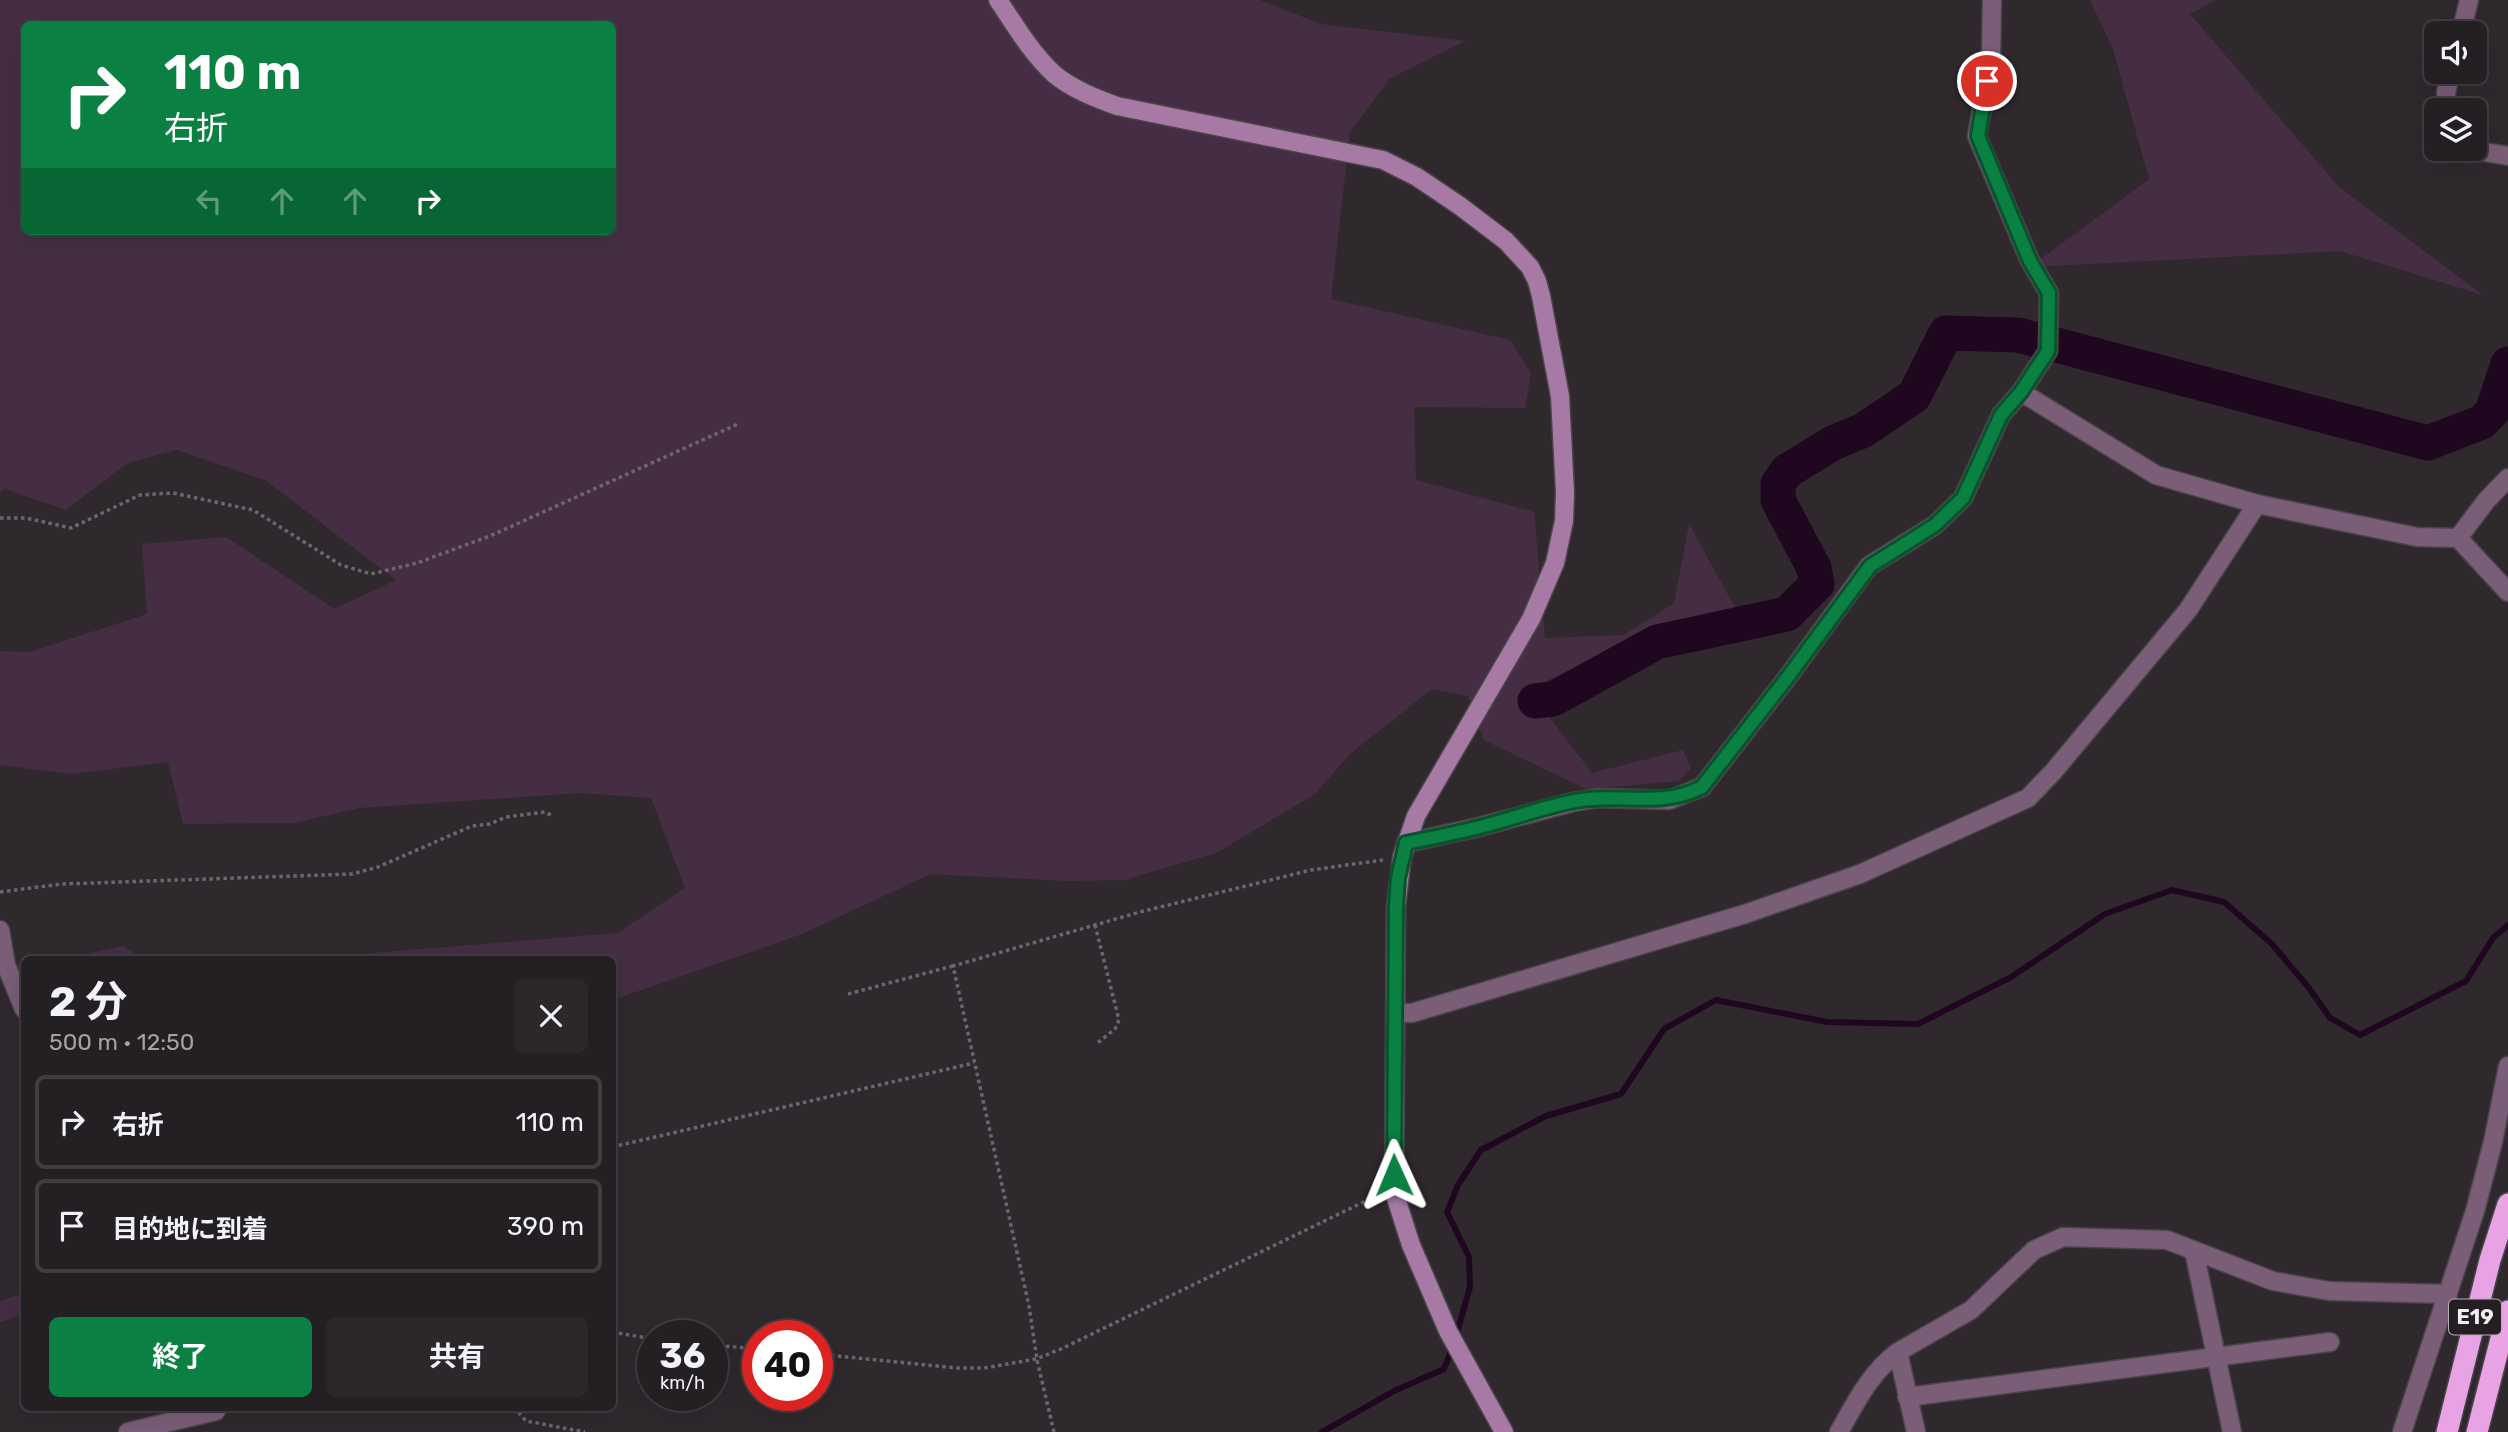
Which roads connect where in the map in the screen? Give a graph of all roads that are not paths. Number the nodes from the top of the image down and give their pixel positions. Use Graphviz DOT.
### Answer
graph roads {
  1 [pos="998,0"];
  2 [pos="1992,0"];
  3 [pos="2469,0"];
  4 [pos="2464,21"];
  5 [pos="2487,152"];
  6 [pos="2508,156"];
  7 [pos="2021,392"];
  8 [pos="2508,478"];
  9 [pos="2257,504"];
  10 [pos="2458,538"];
  11 [pos="2508,592"];
  12 [pos="1404,850"];
  13 [pos="0,930"];
  14 [pos="21,1002"];
  15 [pos="1396,1013"];
  16 [pos="2508,1066"];
  17 [pos="2508,1204"];
  18 [pos="2194,1251"];
  19 [pos="2448,1294"];
  20 [pos="2508,1311"];
  21 [pos="2330,1342"];
  22 [pos="1898,1352"];
  23 [pos="2216,1357"];
  24 [pos="1907,1397"];
  25 [pos="216,1411"];
  26 [pos="128,1432"];
  27 [pos="1504,1432"];
  28 [pos="1839,1432"];
  29 [pos="1916,1432"];
  30 [pos="2232,1432"];
  31 [pos="2402,1432"];
  32 [pos="2447,1432"];
  33 [pos="2477,1432"];
  1 -- 12 [label="street"];
  2 -- 7 [label="street"];
  3 -- 4 [label="street"];
  5 -- 6 [label="street"];
  7 -- 9 [label="street"];
  7 -- 12 [label="street"];
  8 -- 10 [label="street"];
  9 -- 10 [label="street"];
  9 -- 15 [label="street"];
  10 -- 11 [label="street"];
  12 -- 15 [label="street"];
  13 -- 14 [label="street"];
  15 -- 27 [label="street"];
  16 -- 19 [label="street"];
  17 -- 32 [label="highway, E19"];
  18 -- 19 [label="street"];
  18 -- 22 [label="street"];
  18 -- 23 [label="street"];
  19 -- 31 [label="street"];
  20 -- 33 [label="highway, E19"];
  21 -- 23 [label="street"];
  22 -- 24 [label="street"];
  22 -- 28 [label="street"];
  23 -- 24 [label="street"];
  23 -- 30 [label="street"];
  24 -- 29 [label="street"];
  25 -- 26 [label="street"];
}
